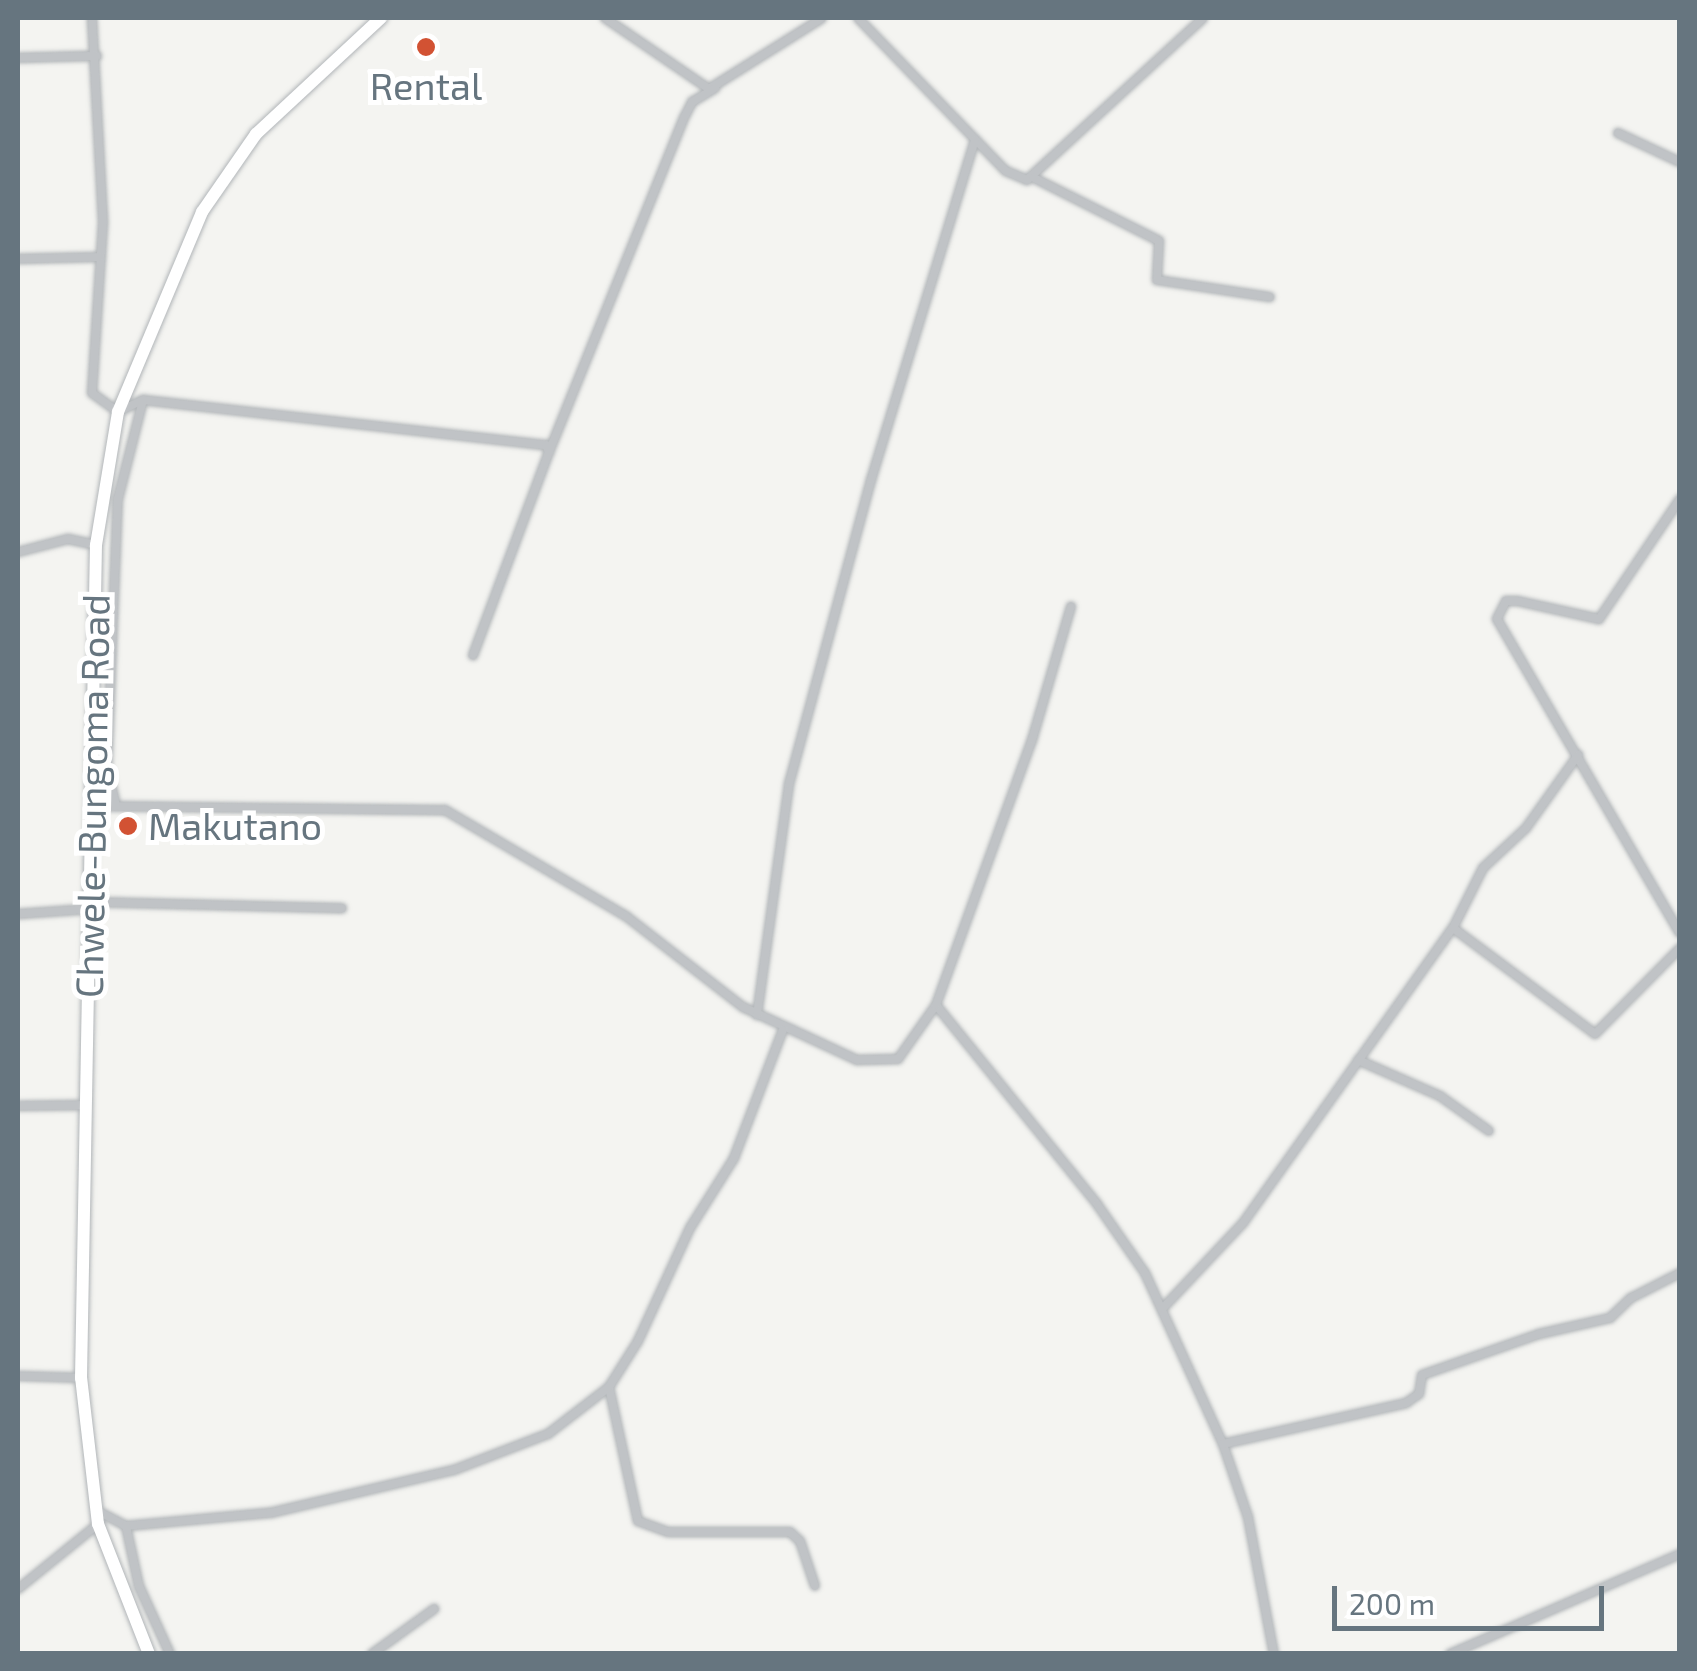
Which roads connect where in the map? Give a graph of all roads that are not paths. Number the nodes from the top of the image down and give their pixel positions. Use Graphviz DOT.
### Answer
graph roads {
  1 [pos="92,18"];
  2 [pos="381,18"];
  3 [pos="605,18"];
  4 [pos="822,18"];
  5 [pos="858,18"];
  6 [pos="1203,18"];
  7 [pos="96,56"];
  8 [pos="18,58"];
  9 [pos="714,88"];
  10 [pos="1618,133"];
  11 [pos="975,140"];
  12 [pos="1680,162"];
  13 [pos="1034,178"];
  14 [pos="101,257"];
  15 [pos="18,260"];
  16 [pos="1270,298"];
  17 [pos="143,400"];
  18 [pos="118,412"];
  19 [pos="549,452"];
  20 [pos="1680,499"];
  21 [pos="96,545"];
  22 [pos="18,552"];
  23 [pos="1071,607"];
  24 [pos="473,656"];
  25 [pos="94,701"];
  26 [pos="113,701"];
  27 [pos="1578,755"];
  28 [pos="94,806"];
  29 [pos="116,806"];
  30 [pos="90,905"];
  31 [pos="342,908"];
  32 [pos="18,914"];
  33 [pos="1454,928"];
  34 [pos="1680,933"];
  35 [pos="1680,948"];
  36 [pos="936,1005"];
  37 [pos="757,1015"];
  38 [pos="783,1030"];
  39 [pos="1358,1060"];
  40 [pos="86,1105"];
  41 [pos="18,1106"];
  42 [pos="1490,1131"];
  43 [pos="1680,1272"];
  44 [pos="1163,1308"];
  45 [pos="18,1376"];
  46 [pos="81,1378"];
  47 [pos="609,1387"];
  48 [pos="1223,1444"];
  49 [pos="95,1509"];
  50 [pos="98,1524"];
  51 [pos="126,1526"];
  52 [pos="1680,1554"];
  53 [pos="815,1586"];
  54 [pos="18,1589"];
  55 [pos="434,1610"];
  56 [pos="149,1654"];
  57 [pos="170,1654"];
  58 [pos="372,1654"];
  59 [pos="1274,1654"];
  60 [pos="1450,1654"];
  1 -- 7 [label="street"];
  2 -- 18 [label="main road, Chwele-Bungoma Road"];
  3 -- 9 [label="street"];
  4 -- 9 [label="street"];
  5 -- 11 [label="street"];
  6 -- 13 [label="street"];
  7 -- 8 [label="street"];
  7 -- 14 [label="street"];
  9 -- 19 [label="street"];
  10 -- 12 [label="street"];
  11 -- 13 [label="street"];
  11 -- 37 [label="street"];
  13 -- 16 [label="street"];
  14 -- 15 [label="street"];
  14 -- 18 [label="street"];
  17 -- 18 [label="street"];
  17 -- 19 [label="street"];
  17 -- 26 [label="street"];
  18 -- 21 [label="main road, Chwele-Bungoma Road"];
  19 -- 24 [label="street"];
  20 -- 27 [label="street"];
  21 -- 22 [label="street"];
  21 -- 25 [label="main road, Chwele-Bungoma Road"];
  23 -- 36 [label="street"];
  25 -- 26 [label="street"];
  25 -- 28 [label="main road, Chwele-Bungoma Road"];
  26 -- 29 [label="street"];
  27 -- 33 [label="street"];
  27 -- 34 [label="street"];
  28 -- 29 [label="street"];
  28 -- 30 [label="main road, Chwele-Bungoma Road"];
  29 -- 37 [label="street"];
  30 -- 31 [label="street"];
  30 -- 32 [label="street"];
  30 -- 40 [label="main road, Chwele-Bungoma Road"];
  33 -- 35 [label="street"];
  33 -- 39 [label="street"];
  36 -- 38 [label="street"];
  36 -- 44 [label="street"];
  37 -- 38 [label="street"];
  38 -- 47 [label="street"];
  39 -- 42 [label="street"];
  39 -- 44 [label="street"];
  40 -- 41 [label="street"];
  40 -- 46 [label="main road, Chwele-Bungoma Road"];
  43 -- 48 [label="street"];
  44 -- 48 [label="street"];
  45 -- 46 [label="street"];
  46 -- 49 [label="main road, Chwele-Bungoma Road"];
  47 -- 51 [label="street"];
  47 -- 53 [label="street"];
  48 -- 59 [label="street"];
  49 -- 50 [label="main road, Chwele-Bungoma Road"];
  49 -- 51 [label="street"];
  50 -- 54 [label="street"];
  50 -- 56 [label="main road, Chwele-Bungoma Road"];
  51 -- 57 [label="street"];
  52 -- 60 [label="street"];
  55 -- 58 [label="street"];
}
